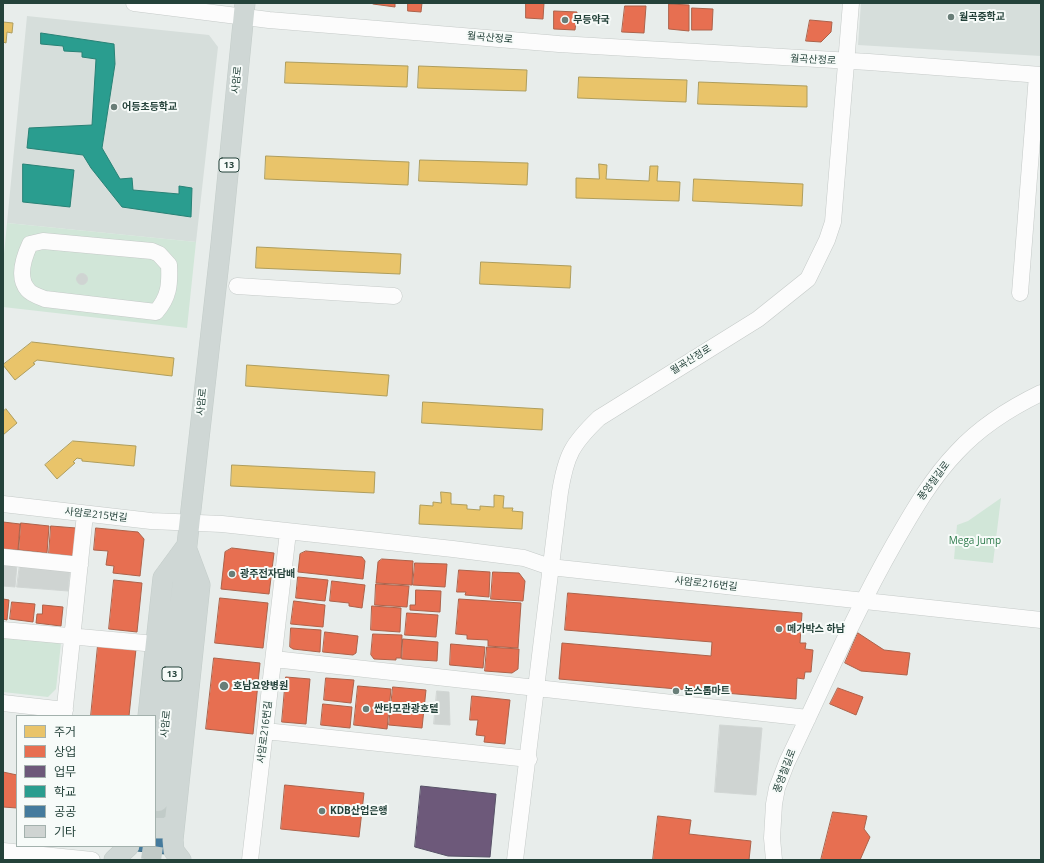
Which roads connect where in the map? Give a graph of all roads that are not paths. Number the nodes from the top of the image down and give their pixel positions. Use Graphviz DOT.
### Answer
graph roads {
  1 [pos="134,3"];
  2 [pos="851,3"];
  3 [pos="244,9"];
  4 [pos="847,61"];
  5 [pos="1039,75"];
  6 [pos="170,274"];
  7 [pos="237,286"];
  8 [pos="1020,293"];
  9 [pos="394,296"];
  10 [pos="1041,393"];
  11 [pos="3,504"];
  12 [pos="84,514"];
  13 [pos="189,523"];
  14 [pos="288,532"];
  15 [pos="186,546"];
  16 [pos="3,557"];
  17 [pos="80,565"];
  18 [pos="550,567"];
  19 [pos="862,601"];
  20 [pos="1041,620"];
  21 [pos="3,630"];
  22 [pos="73,637"];
  23 [pos="145,643"];
  24 [pos="274,659"];
  25 [pos="537,688"];
  26 [pos="3,703"];
  27 [pos="65,713"];
  28 [pos="148,715"];
  29 [pos="808,718"];
  30 [pos="265,732"];
  31 [pos="529,759"];
  32 [pos="158,801"];
  33 [pos="174,823"];
  34 [pos="156,828"];
  35 [pos="128,847"];
  36 [pos="48,850"];
  37 [pos="3,851"];
  38 [pos="92,860"];
  39 [pos="114,860"];
  40 [pos="181,860"];
  41 [pos="250,860"];
  42 [pos="515,860"];
  43 [pos="774,860"];
  1 -- 3 [label="street, 월곡산정로"];
  2 -- 4 [label="street"];
  3 -- 4 [label="street, 월곡산정로"];
  3 -- 13 [label="main road, 사암로 / 13"];
  4 -- 5 [label="street, 월곡산정로"];
  4 -- 18 [label="street, 월곡산정로"];
  5 -- 8 [label="street"];
  6 -- 6 [label="street"];
  7 -- 9 [label="street"];
  10 -- 19 [label="street, 풍영철길로"];
  11 -- 12 [label="street, 사암로215번길"];
  12 -- 13 [label="street, 사암로215번길"];
  12 -- 17 [label="street"];
  13 -- 14 [label="street, 사암로216번길"];
  13 -- 15 [label="main road, 사암로 / 13"];
  14 -- 18 [label="street, 사암로216번길"];
  14 -- 24 [label="street, 사암로216번길"];
  15 -- 28 [label="main road"];
  15 -- 32 [label="main road, 사암로 / 13"];
  15 -- 33 [label="main road"];
  16 -- 17 [label="street"];
  17 -- 22 [label="street"];
  18 -- 19 [label="street, 사암로216번길"];
  18 -- 25 [label="street"];
  19 -- 20 [label="street"];
  19 -- 29 [label="street, 풍영철길로"];
  21 -- 22 [label="street"];
  22 -- 23 [label="street"];
  22 -- 27 [label="street"];
  24 -- 25 [label="street"];
  24 -- 30 [label="street, 사암로216번길"];
  25 -- 29 [label="street"];
  25 -- 31 [label="street"];
  26 -- 27 [label="street"];
  29 -- 43 [label="street, 풍영철길로"];
  30 -- 31 [label="street"];
  30 -- 41 [label="street, 사암로216번길"];
  31 -- 42 [label="street"];
  33 -- 34 [label="main road"];
  33 -- 40 [label="main road"];
  35 -- 39 [label="main road"];
  36 -- 37 [label="street"];
  36 -- 38 [label="street"];
}
